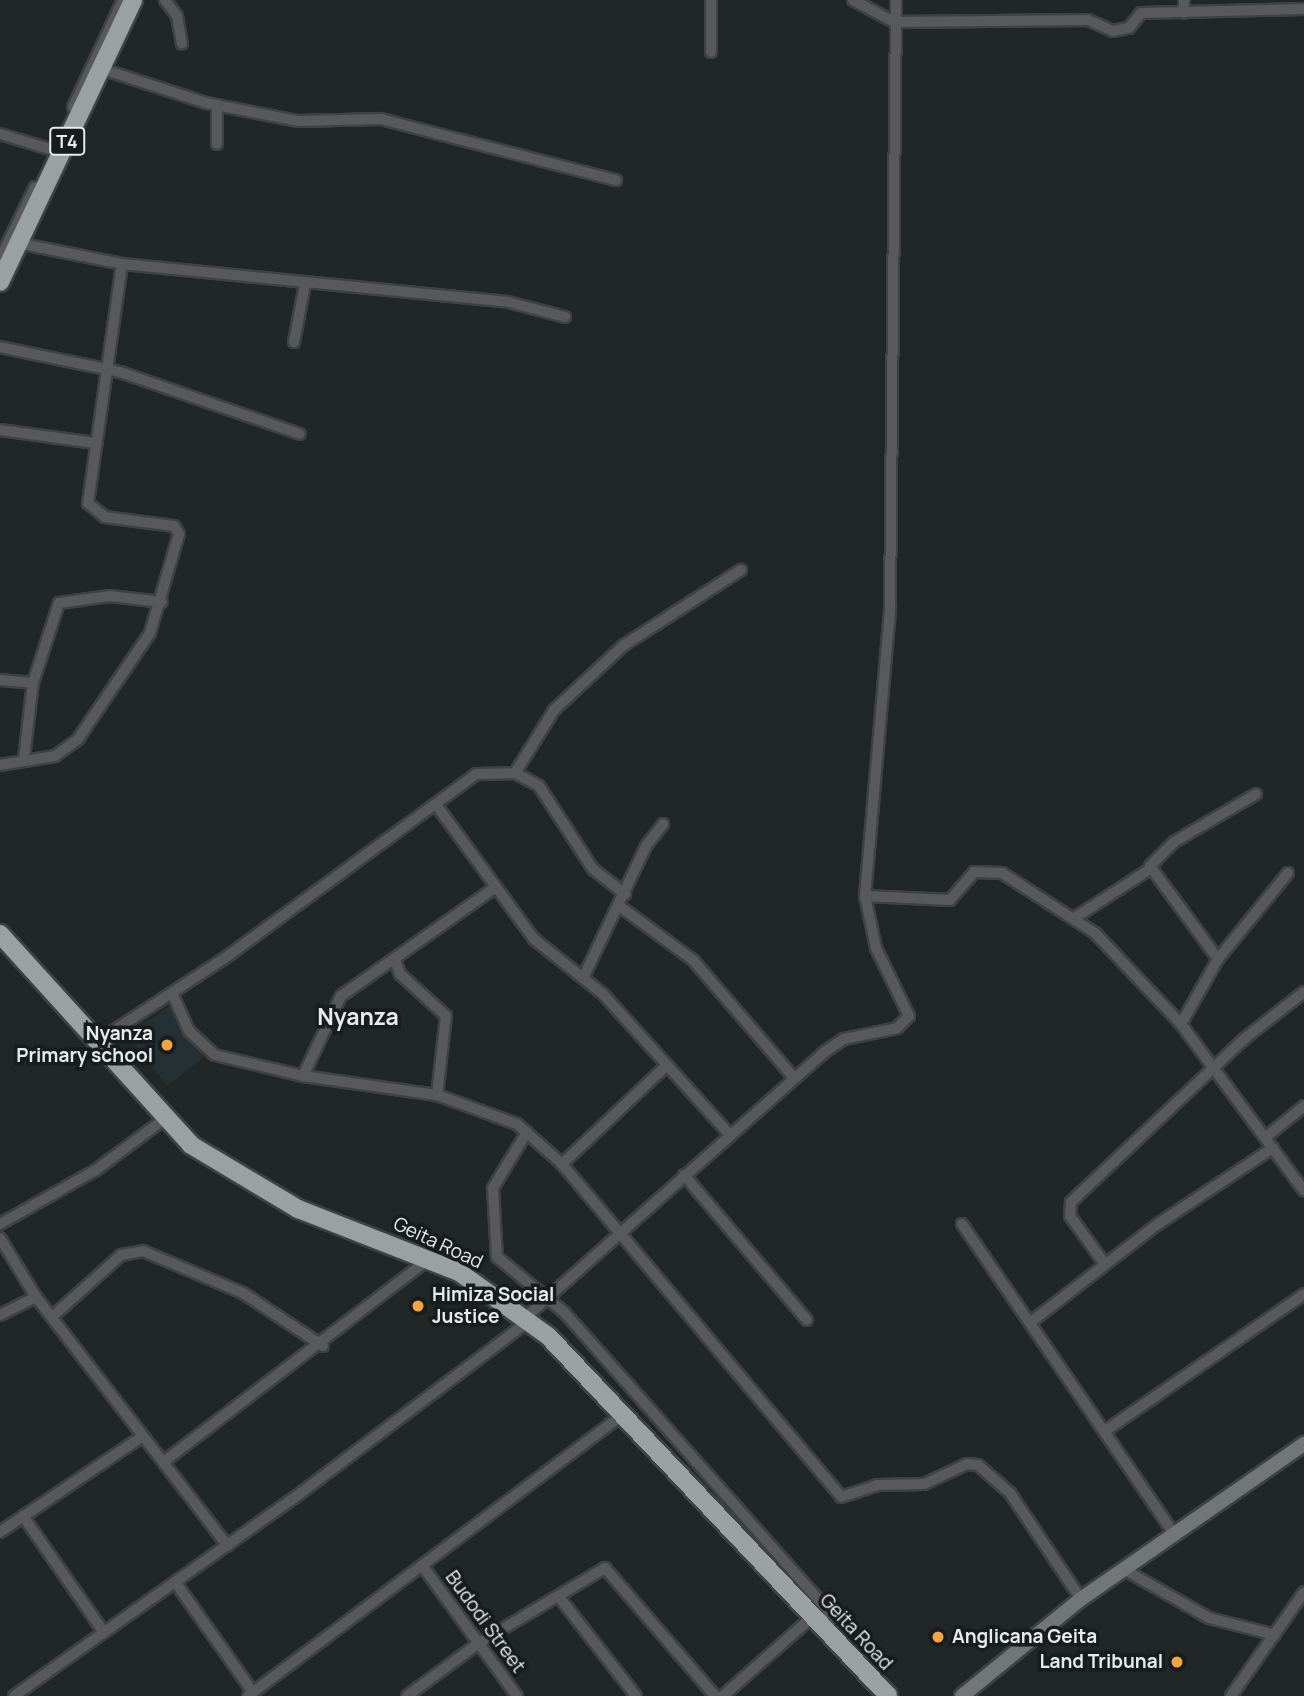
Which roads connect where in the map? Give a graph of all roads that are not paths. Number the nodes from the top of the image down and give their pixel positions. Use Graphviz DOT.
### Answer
graph roads {
  1 [pos="122,0"];
  2 [pos="133,0"];
  3 [pos="165,0"];
  4 [pos="711,0"];
  5 [pos="853,0"];
  6 [pos="896,0"];
  7 [pos="1184,0"];
  8 [pos="1304,9"];
  9 [pos="1184,13"];
  10 [pos="894,26"];
  11 [pos="182,44"];
  12 [pos="711,52"];
  13 [pos="102,69"];
  14 [pos="217,105"];
  15 [pos="0,134"];
  16 [pos="217,144"];
  17 [pos="54,150"];
  18 [pos="616,180"];
  19 [pos="18,243"];
  20 [pos="0,259"];
  21 [pos="122,264"];
  22 [pos="0,282"];
  23 [pos="305,285"];
  24 [pos="565,317"];
  25 [pos="294,342"];
  26 [pos="0,347"];
  27 [pos="106,369"];
  28 [pos="0,430"];
  29 [pos="300,434"];
  30 [pos="95,443"];
  31 [pos="741,570"];
  32 [pos="162,602"];
  33 [pos="0,680"];
  34 [pos="33,683"];
  35 [pos="24,758"];
  36 [pos="0,765"];
  37 [pos="515,774"];
  38 [pos="1256,794"];
  39 [pos="437,806"];
  40 [pos="663,824"];
  41 [pos="1150,869"];
  42 [pos="1289,873"];
  43 [pos="496,887"];
  44 [pos="625,894"];
  45 [pos="865,895"];
  46 [pos="622,908"];
  47 [pos="1076,917"];
  48 [pos="0,934"];
  49 [pos="395,959"];
  50 [pos="1218,959"];
  51 [pos="584,976"];
  52 [pos="1304,992"];
  53 [pos="172,993"];
  54 [pos="1181,1024"];
  55 [pos="95,1043"];
  56 [pos="667,1065"];
  57 [pos="1213,1067"];
  58 [pos="303,1076"];
  59 [pos="794,1078"];
  60 [pos="438,1095"];
  61 [pos="1304,1106"];
  62 [pos="163,1120"];
  63 [pos="527,1132"];
  64 [pos="729,1134"];
  65 [pos="1266,1137"];
  66 [pos="1273,1147"];
  67 [pos="562,1164"];
  68 [pos="684,1175"];
  69 [pos="1304,1191"];
  70 [pos="0,1224"];
  71 [pos="962,1224"];
  72 [pos="621,1234"];
  73 [pos="0,1238"];
  74 [pos="430,1258"];
  75 [pos="1104,1263"];
  76 [pos="1304,1294"];
  77 [pos="36,1297"];
  78 [pos="548,1298"];
  79 [pos="0,1315"];
  80 [pos="52,1317"];
  81 [pos="528,1318"];
  82 [pos="807,1320"];
  83 [pos="1031,1322"];
  84 [pos="323,1346"];
  85 [pos="622,1415"];
  86 [pos="1105,1431"];
  87 [pos="143,1436"];
  88 [pos="1304,1444"];
  89 [pos="166,1460"];
  90 [pos="23,1516"];
  91 [pos="0,1532"];
  92 [pos="1175,1535"];
  93 [pos="228,1546"];
  94 [pos="424,1568"];
  95 [pos="1125,1570"];
  96 [pos="175,1582"];
  97 [pos="1304,1592"];
  98 [pos="559,1597"];
  99 [pos="1082,1599"];
  100 [pos="818,1623"];
  101 [pos="103,1631"];
  102 [pos="1275,1635"];
  103 [pos="479,1643"];
  104 [pos="251,1694"];
  105 [pos="412,1695"];
  106 [pos="1234,1695"];
  107 [pos="14,1696"];
  108 [pos="517,1696"];
  109 [pos="636,1696"];
  110 [pos="715,1696"];
  111 [pos="723,1696"];
  112 [pos="888,1696"];
  113 [pos="962,1696"];
  1 -- 17 [label="street"];
  2 -- 13 [label="highway, T4"];
  3 -- 11 [label="street"];
  4 -- 12 [label="street"];
  5 -- 10 [label="street"];
  6 -- 10 [label="street"];
  7 -- 9 [label="street"];
  8 -- 9 [label="street"];
  9 -- 10 [label="street"];
  10 -- 45 [label="street"];
  13 -- 14 [label="street"];
  13 -- 19 [label="highway, T4"];
  14 -- 16 [label="street"];
  14 -- 18 [label="street"];
  15 -- 17 [label="street"];
  17 -- 20 [label="street"];
  19 -- 21 [label="street"];
  19 -- 22 [label="highway, T4"];
  21 -- 23 [label="street"];
  21 -- 27 [label="street"];
  23 -- 24 [label="street"];
  23 -- 25 [label="street"];
  26 -- 27 [label="street"];
  27 -- 29 [label="street"];
  27 -- 30 [label="street"];
  28 -- 30 [label="street"];
  30 -- 32 [label="street"];
  31 -- 37 [label="street"];
  32 -- 34 [label="street"];
  32 -- 35 [label="street"];
  33 -- 34 [label="street"];
  34 -- 35 [label="street"];
  35 -- 36 [label="street"];
  37 -- 39 [label="street"];
  37 -- 44 [label="street"];
  38 -- 41 [label="street"];
  39 -- 43 [label="street"];
  39 -- 53 [label="street"];
  40 -- 44 [label="street"];
  41 -- 47 [label="street"];
  41 -- 50 [label="street"];
  42 -- 50 [label="street"];
  43 -- 49 [label="street"];
  43 -- 51 [label="street"];
  44 -- 46 [label="street"];
  45 -- 47 [label="street"];
  45 -- 59 [label="street"];
  46 -- 51 [label="street"];
  46 -- 59 [label="street"];
  47 -- 54 [label="street"];
  48 -- 55 [label="highway, Geita Road"];
  49 -- 58 [label="street"];
  49 -- 60 [label="street"];
  50 -- 54 [label="street"];
  51 -- 56 [label="street"];
  52 -- 57 [label="street"];
  53 -- 55 [label="street"];
  53 -- 58 [label="street"];
  54 -- 57 [label="street"];
  55 -- 62 [label="highway, Geita Road"];
  56 -- 64 [label="street"];
  56 -- 67 [label="street"];
  57 -- 65 [label="street"];
  57 -- 75 [label="street"];
  58 -- 60 [label="street"];
  59 -- 64 [label="street"];
  60 -- 63 [label="street"];
  61 -- 65 [label="street"];
  62 -- 70 [label="street"];
  62 -- 74 [label="highway, Geita Road"];
  63 -- 67 [label="street"];
  63 -- 78 [label="street"];
  64 -- 68 [label="street"];
  65 -- 66 [label="street"];
  66 -- 69 [label="street"];
  66 -- 75 [label="street"];
  67 -- 72 [label="street"];
  68 -- 72 [label="street"];
  68 -- 82 [label="street"];
  71 -- 83 [label="street"];
  72 -- 78 [label="street"];
  72 -- 99 [label="street"];
  73 -- 77 [label="street"];
  74 -- 81 [label="highway, Geita Road"];
  74 -- 84 [label="street"];
  75 -- 83 [label="street"];
  76 -- 86 [label="street"];
  77 -- 79 [label="street"];
  77 -- 80 [label="street"];
  78 -- 81 [label="street"];
  78 -- 100 [label="street"];
  80 -- 84 [label="street"];
  80 -- 87 [label="street"];
  81 -- 85 [label="highway, Geita Road"];
  81 -- 93 [label="street"];
  83 -- 86 [label="street"];
  84 -- 89 [label="street"];
  85 -- 94 [label="street"];
  85 -- 100 [label="highway, Geita Road"];
  86 -- 92 [label="street"];
  87 -- 89 [label="street"];
  87 -- 90 [label="street"];
  88 -- 92 [label="street"];
  89 -- 93 [label="street"];
  90 -- 91 [label="street"];
  90 -- 101 [label="street"];
  92 -- 95 [label="street"];
  93 -- 96 [label="street"];
  94 -- 103 [label="street, Budodi Street"];
  94 -- 104 [label="street"];
  95 -- 99 [label="street"];
  95 -- 102 [label="street"];
  96 -- 101 [label="street"];
  96 -- 104 [label="street"];
  97 -- 102 [label="street"];
  98 -- 103 [label="street"];
  98 -- 109 [label="street"];
  98 -- 110 [label="street"];
  99 -- 113 [label="street"];
  100 -- 111 [label="street"];
  100 -- 112 [label="highway, Geita Road"];
  101 -- 107 [label="street"];
  102 -- 106 [label="street"];
  103 -- 105 [label="street"];
  103 -- 108 [label="street, Budodi Street"];
}
